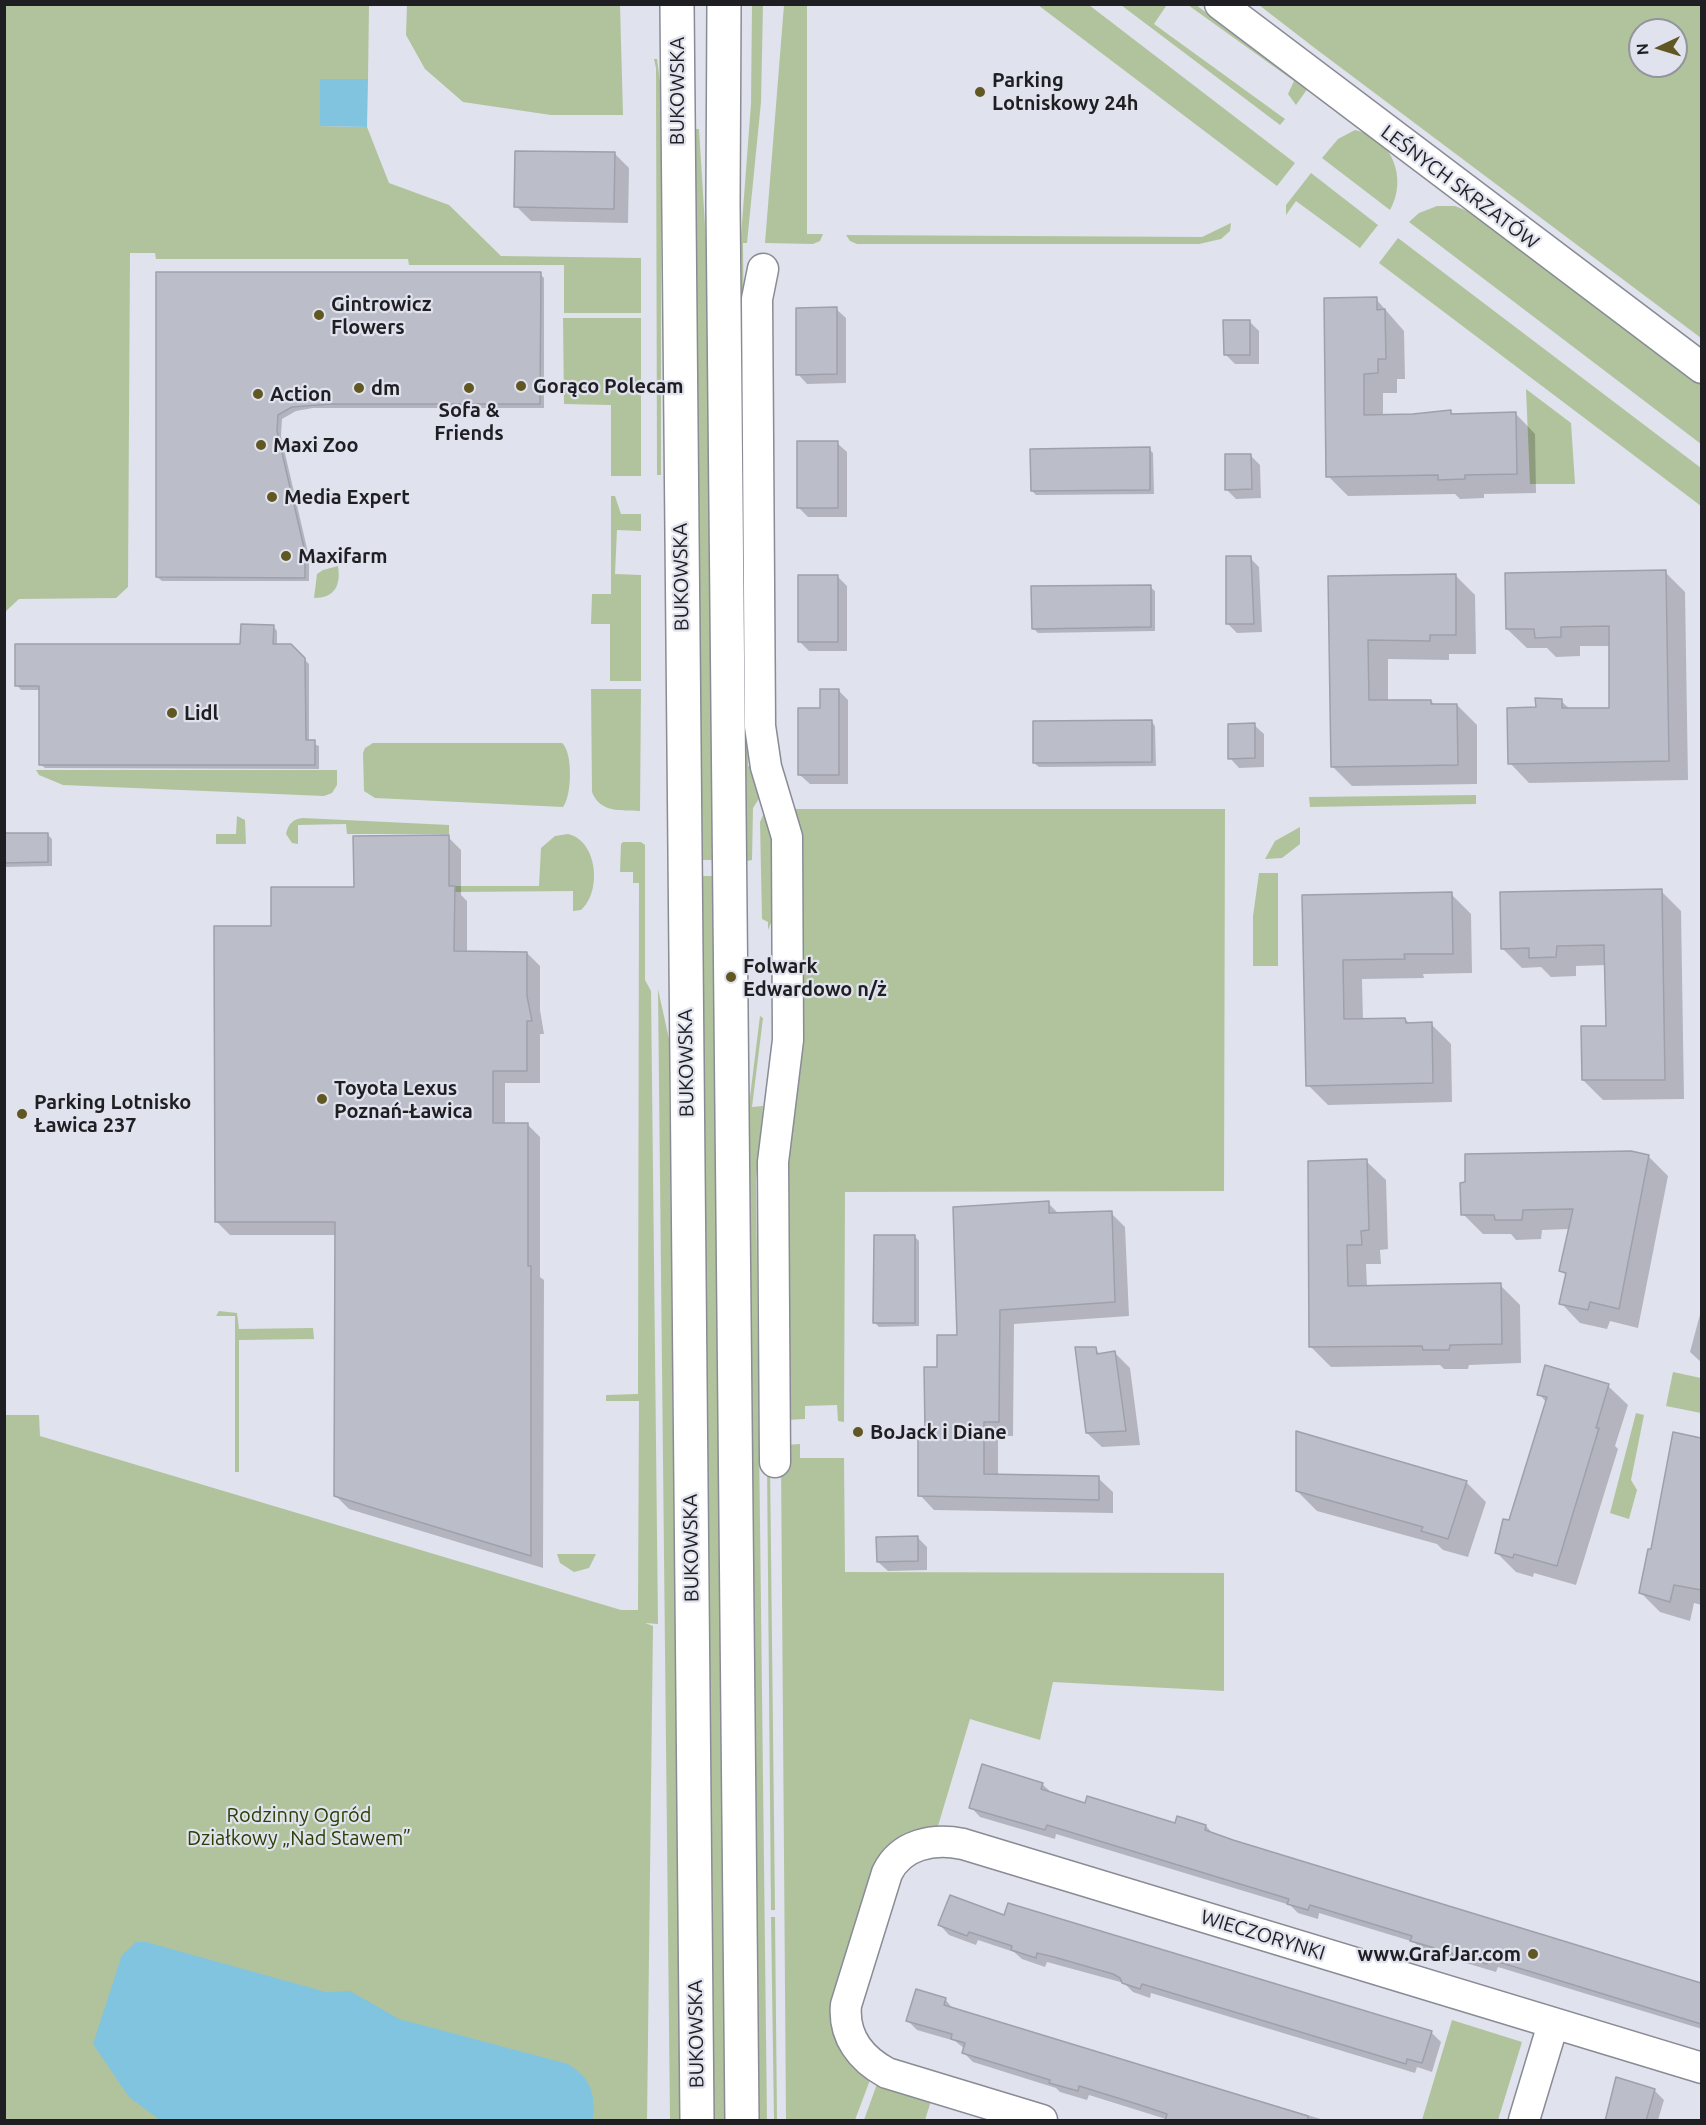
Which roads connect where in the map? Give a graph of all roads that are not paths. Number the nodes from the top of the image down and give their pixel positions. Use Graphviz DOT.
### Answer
graph roads {
  1 [pos="677,4"];
  2 [pos="724,4"];
  3 [pos="1220,4"];
  4 [pos="764,269"];
  5 [pos="1701,368"];
  6 [pos="775,1462"];
  7 [pos="1553,2024"];
  8 [pos="1701,2068"];
  9 [pos="697,2121"];
  10 [pos="742,2121"];
  11 [pos="1042,2121"];
  12 [pos="1524,2121"];
  1 -- 9 [label="main road, BUKOWSKA"];
  2 -- 10 [label="main road"];
  3 -- 5 [label="street, LEŚNYCH SKRZATÓW"];
  4 -- 6 [label="street"];
  7 -- 8 [label="street, WIECZORYNKI"];
  7 -- 11 [label="street, WIECZORYNKI"];
  7 -- 12 [label="street"];
}
